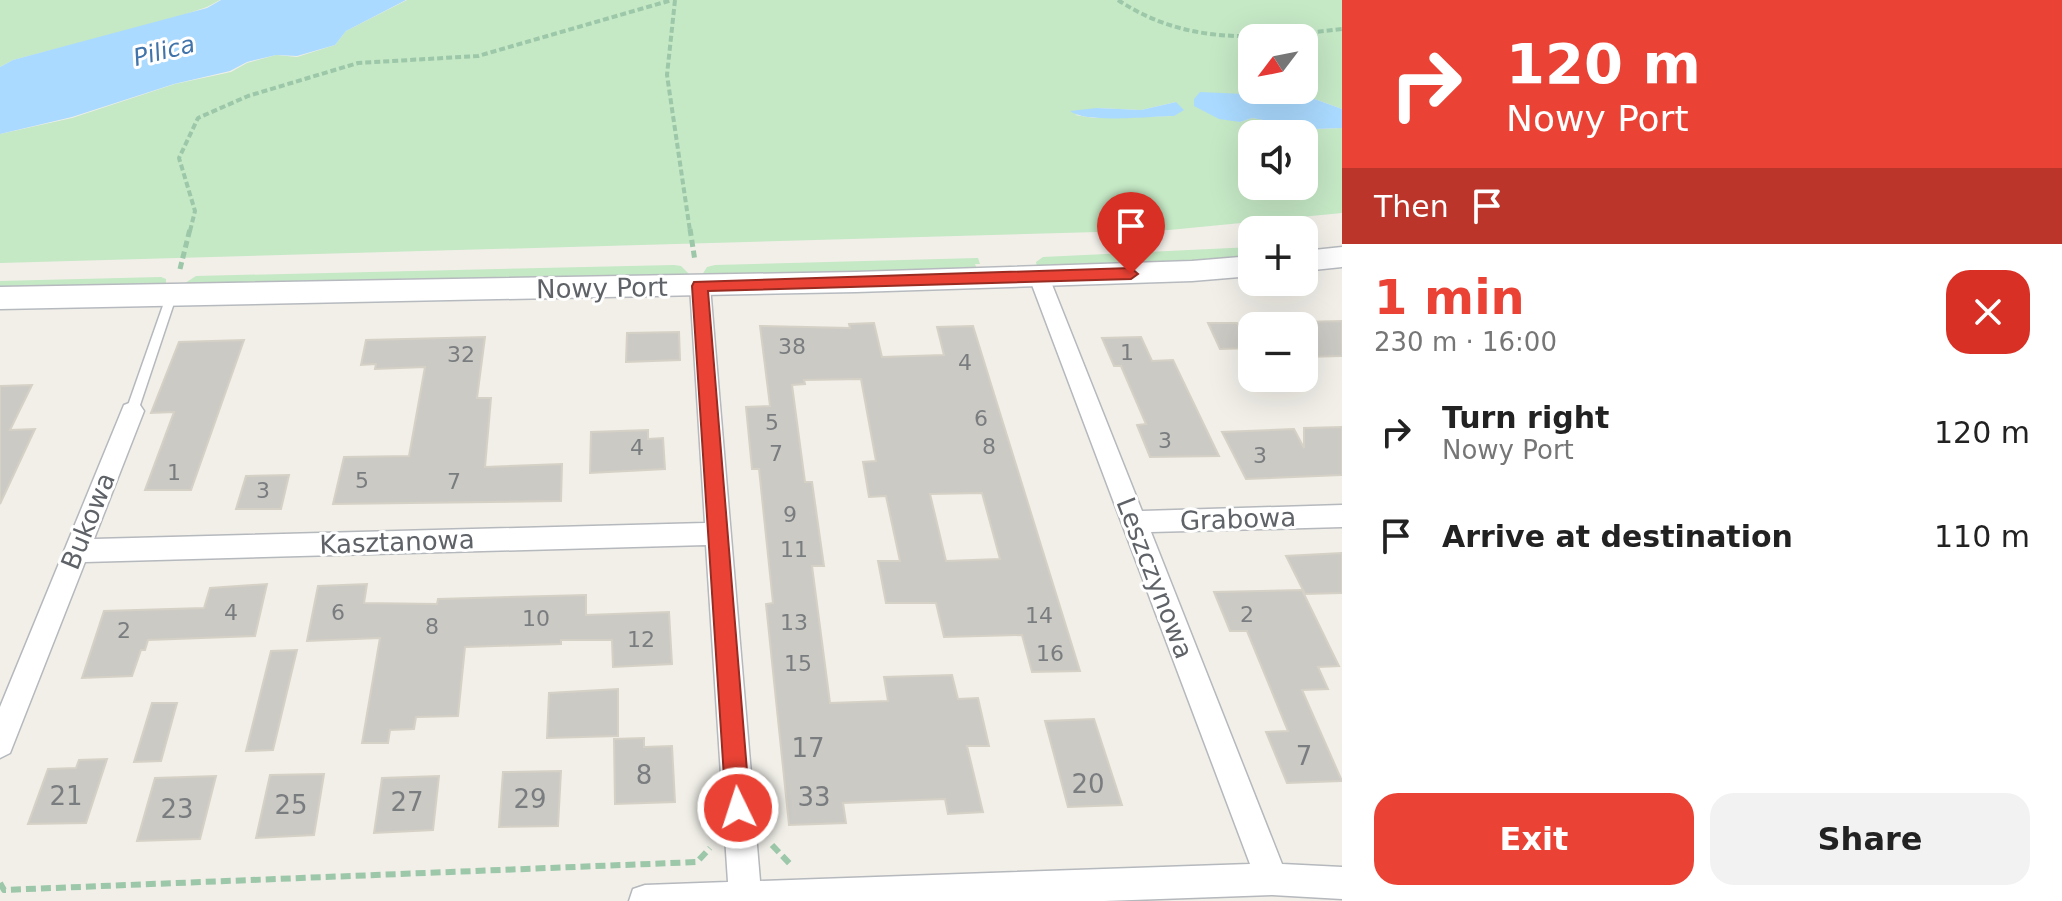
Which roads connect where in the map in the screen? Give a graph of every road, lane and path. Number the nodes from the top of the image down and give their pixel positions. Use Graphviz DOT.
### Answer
graph roads {
  1 [pos="674,0"];
  2 [pos="1118,0"];
  3 [pos="1342,29"];
  4 [pos="1342,257"];
  5 [pos="1318,260"];
  6 [pos="1238,267"];
  7 [pos="698,274"];
  8 [pos="1039,277"];
  9 [pos="175,285"];
  10 [pos="0,298"];
  11 [pos="132,411"];
  12 [pos="1342,516"];
  13 [pos="1134,522"];
  14 [pos="718,534"];
  15 [pos="76,551"];
  16 [pos="0,743"];
  17 [pos="740,838"];
  18 [pos="794,868"];
  19 [pos="1272,879"];
  20 [pos="0,883"];
  21 [pos="1331,889"];
  22 [pos="869,897"];
  23 [pos="745,898"];
  24 [pos="645,901"];
  1 -- 7 [label="path"];
  1 -- 9 [label="path"];
  2 -- 3 [label="path"];
  4 -- 5 [label="street"];
  6 -- 8 [label="street, Nowy Port"];
  7 -- 8 [label="street, Nowy Port"];
  7 -- 9 [label="street, Nowy Port"];
  7 -- 14 [label="street"];
  8 -- 13 [label="street, Leszczynowa"];
  9 -- 10 [label="street, Nowy Port"];
  9 -- 11 [label="lane, Bukowa"];
  11 -- 15 [label="street, Bukowa"];
  12 -- 13 [label="street, Grabowa"];
  13 -- 19 [label="street, Leszczynowa"];
  14 -- 15 [label="street, Kasztanowa"];
  14 -- 17 [label="street"];
  15 -- 16 [label="street, Bukowa"];
  17 -- 18 [label="path"];
  17 -- 20 [label="path"];
  17 -- 23 [label="street"];
  19 -- 21 [label="street"];
  19 -- 22 [label="street"];
  22 -- 23 [label="street"];
  23 -- 24 [label="street"];
}
